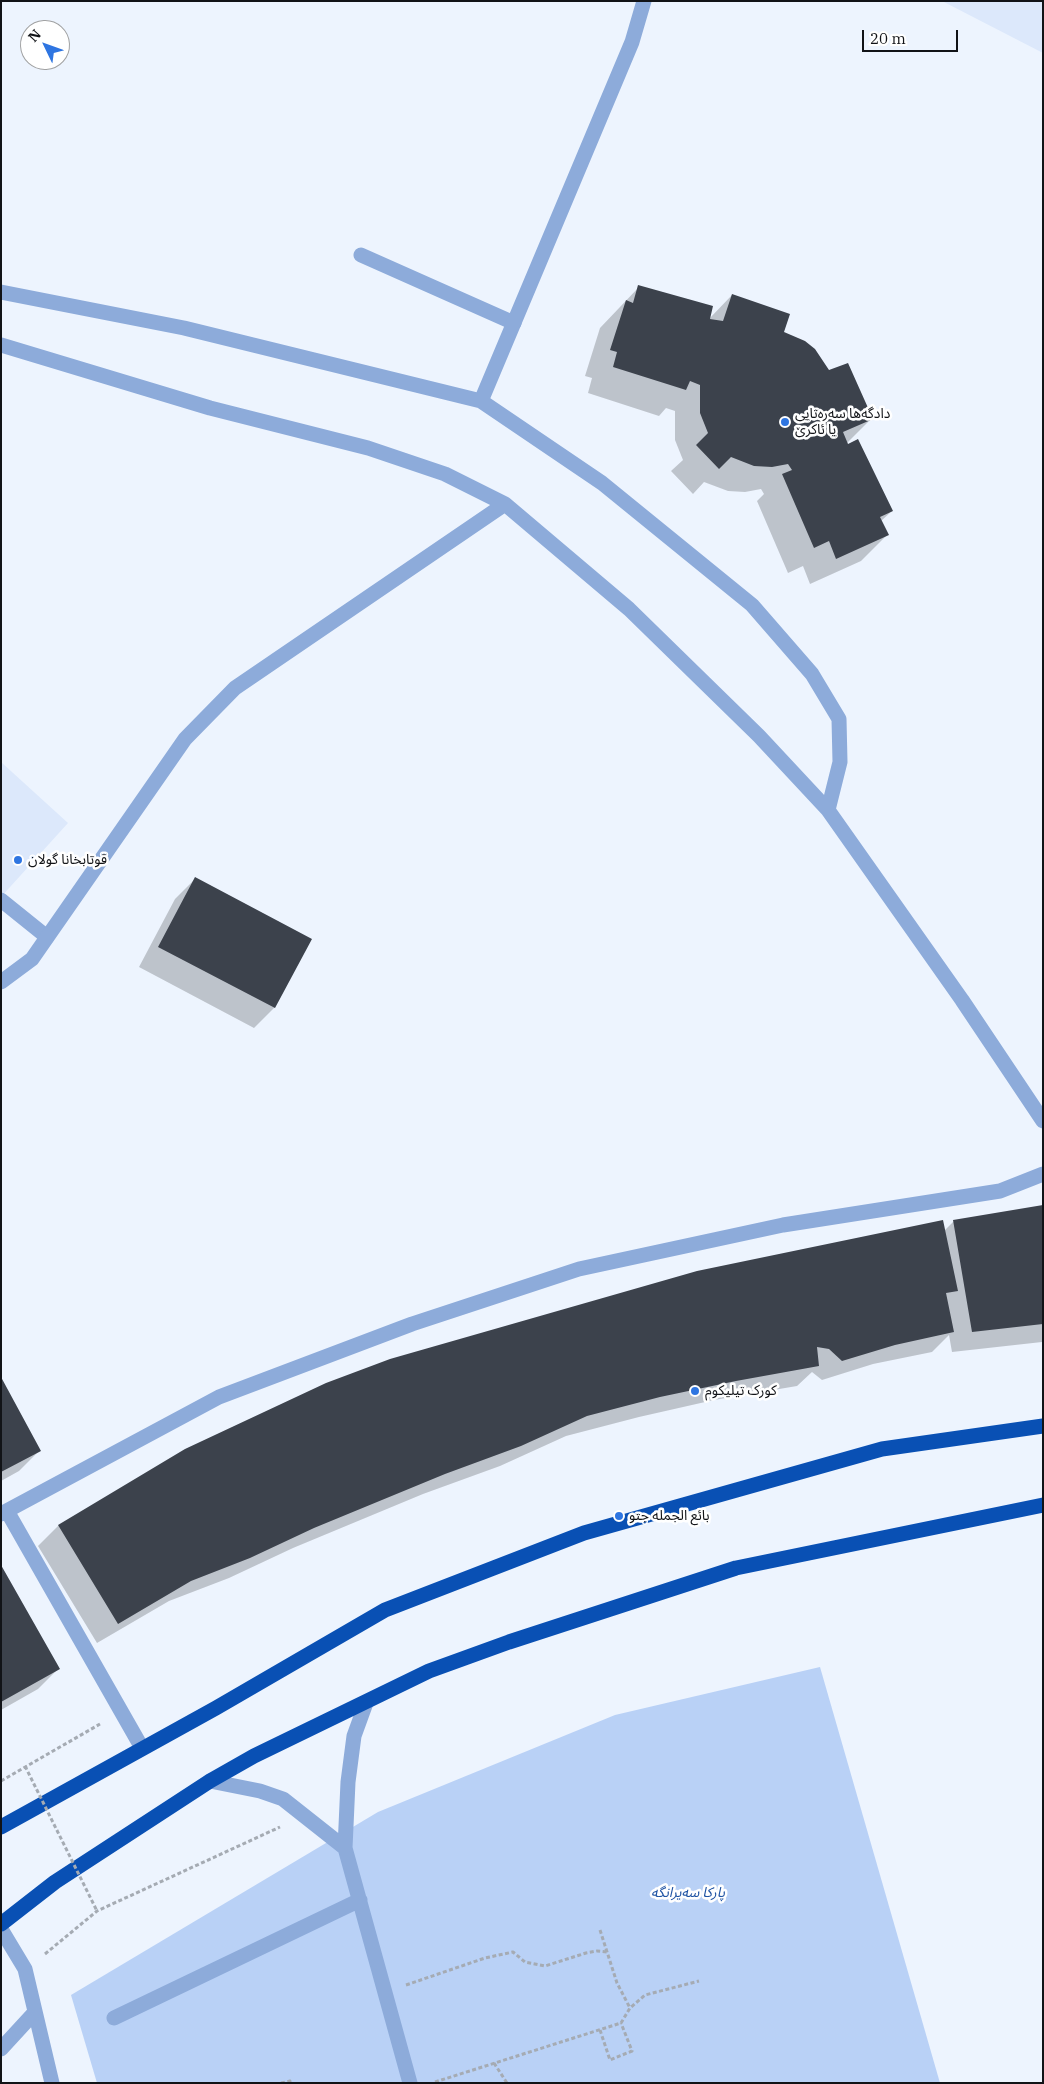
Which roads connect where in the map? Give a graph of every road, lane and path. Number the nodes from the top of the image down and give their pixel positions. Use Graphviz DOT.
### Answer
graph roads {
  1 [pos="644,1"];
  2 [pos="361,255"];
  3 [pos="1,292"];
  4 [pos="514,323"];
  5 [pos="1,346"];
  6 [pos="481,401"];
  7 [pos="504,504"];
  8 [pos="828,810"];
  9 [pos="1,900"];
  10 [pos="47,937"];
  11 [pos="1,982"];
  12 [pos="1043,1121"];
  13 [pos="1043,1174"];
  14 [pos="1043,1426"];
  15 [pos="1043,1505"];
  16 [pos="4,1513"];
  17 [pos="366,1704"];
  18 [pos="84,1733"];
  19 [pos="142,1748"];
  20 [pos="25,1766"];
  21 [pos="1,1781"];
  22 [pos="210,1781"];
  23 [pos="305,1815"];
  24 [pos="1,1827"];
  25 [pos="345,1848"];
  26 [pos="360,1900"];
  27 [pos="97,1911"];
  28 [pos="1,1924"];
  29 [pos="1,1929"];
  30 [pos="600,1930"];
  31 [pos="57,1944"];
  32 [pos="607,1952"];
  33 [pos="699,1981"];
  34 [pos="386,1994"];
  35 [pos="630,2008"];
  36 [pos="36,2012"];
  37 [pos="114,2018"];
  38 [pos="621,2023"];
  39 [pos="600,2030"];
  40 [pos="1,2049"];
  41 [pos="494,2063"];
  42 [pos="52,2083"];
  43 [pos="281,2083"];
  44 [pos="290,2083"];
  45 [pos="410,2083"];
  46 [pos="432,2083"];
  47 [pos="507,2083"];
  1 -- 4 [label="street"];
  2 -- 4 [label="street"];
  3 -- 6 [label="street"];
  4 -- 6 [label="street"];
  5 -- 7 [label="street"];
  6 -- 8 [label="street"];
  7 -- 8 [label="street"];
  7 -- 10 [label="street"];
  8 -- 12 [label="street"];
  9 -- 10 [label="street"];
  10 -- 11 [label="street"];
  13 -- 16 [label="street"];
  14 -- 19 [label="highway"];
  15 -- 17 [label="highway"];
  16 -- 19 [label="street"];
  17 -- 22 [label="highway"];
  17 -- 25 [label="street"];
  18 -- 20 [label="path"];
  19 -- 24 [label="highway"];
  20 -- 21 [label="path"];
  20 -- 27 [label="path, bridge"];
  22 -- 23 [label="street"];
  22 -- 28 [label="highway"];
  23 -- 25 [label="street"];
  23 -- 27 [label="path"];
  25 -- 26 [label="street"];
  26 -- 34 [label="street"];
  26 -- 37 [label="street"];
  27 -- 31 [label="path"];
  29 -- 36 [label="street"];
  30 -- 32 [label="path"];
  32 -- 34 [label="path"];
  32 -- 35 [label="path"];
  33 -- 35 [label="path"];
  34 -- 45 [label="street"];
  35 -- 38 [label="path"];
  36 -- 40 [label="street"];
  36 -- 42 [label="street"];
  38 -- 39 [label="path"];
  38 -- 39 [label="path"];
  39 -- 41 [label="path"];
  41 -- 46 [label="path"];
  41 -- 47 [label="path"];
  43 -- 44 [label="path"];
}
